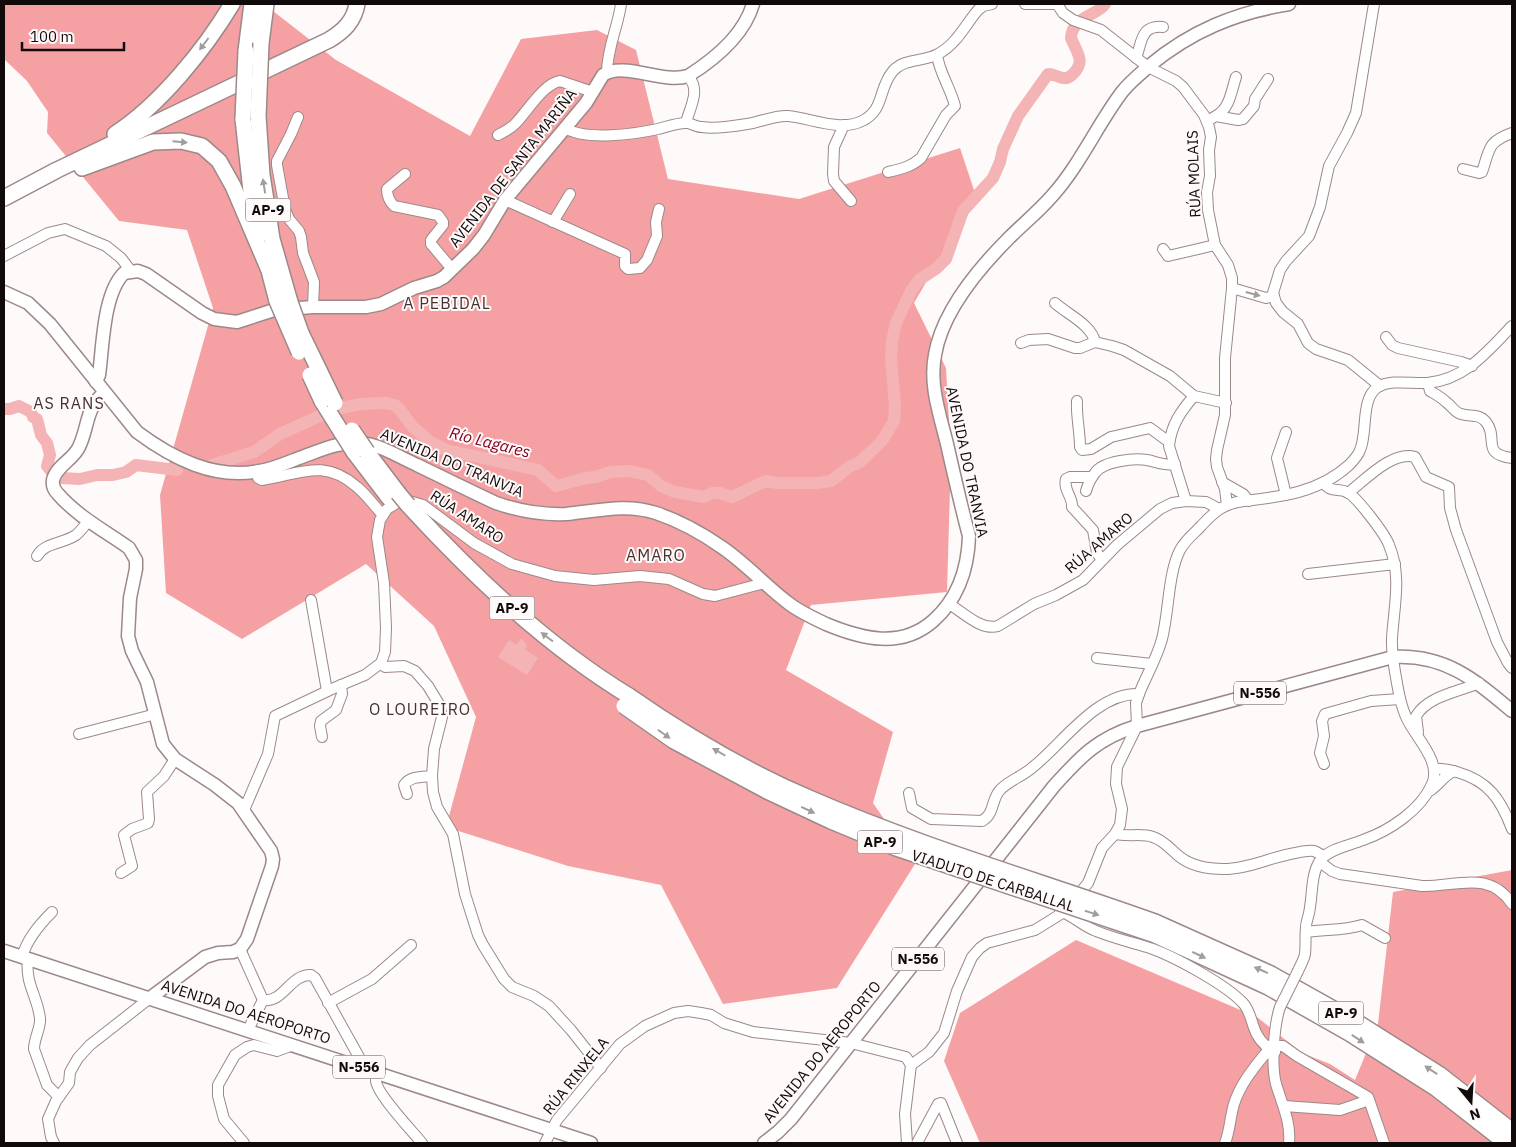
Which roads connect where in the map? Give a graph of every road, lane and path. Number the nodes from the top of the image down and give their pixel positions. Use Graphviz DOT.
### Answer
graph roads {
  1 [pos="232,4"];
  2 [pos="252,4"];
  3 [pos="266,4"];
  4 [pos="358,4"];
  5 [pos="368,4"];
  6 [pos="621,4"];
  7 [pos="753,4"];
  8 [pos="992,4"];
  9 [pos="1025,4"];
  10 [pos="1289,4"];
  11 [pos="1374,4"];
  12 [pos="1059,5"];
  13 [pos="1163,27"];
  14 [pos="938,55"];
  15 [pos="1136,58"];
  16 [pos="1148,67"];
  17 [pos="607,72"];
  18 [pos="688,76"];
  19 [pos="1236,77"];
  20 [pos="1268,79"];
  21 [pos="593,92"];
  22 [pos="298,117"];
  23 [pos="250,118"];
  24 [pos="1211,118"];
  25 [pos="687,123"];
  26 [pos="844,125"];
  27 [pos="565,128"];
  28 [pos="1512,133"];
  29 [pos="498,135"];
  30 [pos="83,167"];
  31 [pos="1463,169"];
  32 [pos="57,170"];
  33 [pos="888,172"];
  34 [pos="405,174"];
  35 [pos="570,194"];
  36 [pos="5,197"];
  37 [pos="505,200"];
  38 [pos="851,201"];
  39 [pos="659,209"];
  40 [pos="553,222"];
  41 [pos="1215,245"];
  42 [pos="1163,249"];
  43 [pos="4,256"];
  44 [pos="268,268"];
  45 [pos="452,269"];
  46 [pos="131,271"];
  47 [pos="1232,288"];
  48 [pos="4,292"];
  49 [pos="1274,296"];
  50 [pos="283,301"];
  51 [pos="1055,303"];
  52 [pos="313,307"];
  53 [pos="1512,326"];
  54 [pos="1386,337"];
  55 [pos="1095,342"];
  56 [pos="1021,343"];
  57 [pos="1472,366"];
  58 [pos="96,382"];
  59 [pos="1428,383"];
  60 [pos="1380,386"];
  61 [pos="104,393"];
  62 [pos="1194,396"];
  63 [pos="1077,401"];
  64 [pos="1226,403"];
  65 [pos="1286,432"];
  66 [pos="1169,442"];
  67 [pos="1512,458"];
  68 [pos="1175,464"];
  69 [pos="257,472"];
  70 [pos="1092,477"];
  71 [pos="1222,482"];
  72 [pos="1324,483"];
  73 [pos="1086,491"];
  74 [pos="1348,493"];
  75 [pos="1286,495"];
  76 [pos="1186,501"];
  77 [pos="1249,501"];
  78 [pos="394,504"];
  79 [pos="1223,507"];
  80 [pos="89,520"];
  81 [pos="37,556"];
  82 [pos="1102,560"];
  83 [pos="1395,564"];
  84 [pos="1308,574"];
  85 [pos="764,583"];
  86 [pos="488,596"];
  87 [pos="311,600"];
  88 [pos="949,604"];
  89 [pos="1393,657"];
  90 [pos="1096,658"];
  91 [pos="566,662"];
  92 [pos="380,663"];
  93 [pos="1152,664"];
  94 [pos="1512,668"];
  95 [pos="1479,683"];
  96 [pos="340,685"];
  97 [pos="327,691"];
  98 [pos="1138,694"];
  99 [pos="1400,699"];
  100 [pos="626,701"];
  101 [pos="1512,711"];
  102 [pos="156,714"];
  103 [pos="1138,726"];
  104 [pos="79,734"];
  105 [pos="322,737"];
  106 [pos="1418,738"];
  107 [pos="175,759"];
  108 [pos="1324,764"];
  109 [pos="1434,769"];
  110 [pos="1454,771"];
  111 [pos="432,776"];
  112 [pos="1428,791"];
  113 [pos="909,793"];
  114 [pos="407,794"];
  115 [pos="244,810"];
  116 [pos="1512,829"];
  117 [pos="1115,834"];
  118 [pos="1322,859"];
  119 [pos="121,873"];
  120 [pos="978,883"];
  121 [pos="1512,904"];
  122 [pos="52,912"];
  123 [pos="1064,912"];
  124 [pos="1155,928"];
  125 [pos="1306,932"];
  126 [pos="1385,938"];
  127 [pos="411,945"];
  128 [pos="240,949"];
  129 [pos="4,951"];
  130 [pos="25,958"];
  131 [pos="150,998"];
  132 [pos="263,1000"];
  133 [pos="328,1003"];
  134 [pos="248,1030"];
  135 [pos="851,1043"];
  136 [pos="293,1045"];
  137 [pos="1275,1049"];
  138 [pos="909,1063"];
  139 [pos="356,1066"];
  140 [pos="600,1068"];
  141 [pos="378,1073"];
  142 [pos="59,1097"];
  143 [pos="1369,1100"];
  144 [pos="1284,1106"];
  145 [pos="551,1130"];
  146 [pos="1512,1130"];
  147 [pos="54,1143"];
  148 [pos="244,1143"];
  149 [pos="422,1143"];
  150 [pos="545,1143"];
  151 [pos="592,1143"];
  152 [pos="764,1143"];
  153 [pos="906,1143"];
  154 [pos="917,1143"];
  155 [pos="958,1143"];
  156 [pos="1225,1143"];
  157 [pos="1289,1143"];
  158 [pos="1384,1143"];
  159 [pos="1506,1143"];
  1 -- 32 [label="highway, one-way"];
  2 -- 23 [label="highway, AP-9, bridge"];
  3 -- 23 [label="highway, AP-9, bridge"];
  4 -- 32 [label="highway"];
  5 -- 30 [label="highway"];
  6 -- 17 [label="street"];
  7 -- 18 [label="main road"];
  8 -- 14 [label="street"];
  9 -- 12 [label="street"];
  10 -- 16 [label="main road, AVENIDA DO TRANVIA"];
  11 -- 49 [label="street"];
  12 -- 15 [label="street, RÚA MOLAIS"];
  13 -- 15 [label="street"];
  14 -- 26 [label="street"];
  14 -- 33 [label="street"];
  15 -- 16 [label="street, RÚA MOLAIS"];
  16 -- 24 [label="street, RÚA MOLAIS"];
  16 -- 88 [label="main road, AVENIDA DO TRANVIA"];
  17 -- 18 [label="main road"];
  17 -- 21 [label="main road, AVENIDA DE SANTA MARIÑA"];
  18 -- 25 [label="street"];
  19 -- 24 [label="street"];
  20 -- 24 [label="street"];
  21 -- 27 [label="main road, AVENIDA DE SANTA MARIÑA"];
  21 -- 29 [label="street"];
  22 -- 52 [label="street"];
  23 -- 44 [label="highway, AP-9"];
  50 -- 23 [label="highway, AP-9, one-way"];
  24 -- 41 [label="street, RÚA MOLAIS"];
  25 -- 26 [label="street"];
  25 -- 27 [label="street"];
  26 -- 38 [label="street"];
  27 -- 37 [label="main road, AVENIDA DE SANTA MARIÑA"];
  28 -- 31 [label="street"];
  30 -- 36 [label="highway"];
  30 -- 44 [label="highway, one-way"];
  32 -- 36 [label="highway"];
  34 -- 45 [label="street"];
  35 -- 40 [label="street"];
  37 -- 40 [label="street"];
  37 -- 45 [label="main road, AVENIDA DE SANTA MARIÑA"];
  39 -- 40 [label="street"];
  41 -- 42 [label="street"];
  41 -- 47 [label="street, RÚA MOLAIS"];
  43 -- 46 [label="street"];
  44 -- 50 [label="highway, AP-9"];
  45 -- 52 [label="main road, AVENIDA DE SANTA MARIÑA"];
  46 -- 52 [label="main road, AVENIDA DE SANTA MARIÑA"];
  46 -- 58 [label="main road"];
  47 -- 49 [label="street, one-way"];
  47 -- 64 [label="street, RÚA MOLAIS"];
  48 -- 58 [label="main road, AVENIDA DO TRANVIA"];
  49 -- 60 [label="street"];
  50 -- 78 [label="highway, AP-9, bridge"];
  51 -- 55 [label="street"];
  53 -- 57 [label="street"];
  54 -- 57 [label="street"];
  55 -- 56 [label="street"];
  55 -- 62 [label="street"];
  57 -- 59 [label="street"];
  58 -- 61 [label="main road, AVENIDA DO TRANVIA"];
  59 -- 60 [label="street"];
  59 -- 67 [label="street"];
  60 -- 72 [label="street"];
  61 -- 69 [label="main road, AVENIDA DO TRANVIA"];
  61 -- 80 [label="main road"];
  62 -- 64 [label="street"];
  62 -- 66 [label="street"];
  63 -- 66 [label="street"];
  64 -- 71 [label="street, RÚA MOLAIS"];
  65 -- 75 [label="street"];
  66 -- 68 [label="street"];
  68 -- 70 [label="street"];
  68 -- 76 [label="street"];
  69 -- 78 [label="street"];
  69 -- 85 [label="main road, AVENIDA DO TRANVIA"];
  70 -- 73 [label="street"];
  70 -- 82 [label="street"];
  71 -- 77 [label="street"];
  71 -- 79 [label="street, RÚA MOLAIS"];
  72 -- 74 [label="street"];
  72 -- 75 [label="street"];
  74 -- 83 [label="street"];
  74 -- 94 [label="street"];
  75 -- 77 [label="street"];
  76 -- 79 [label="street, RÚA AMARO"];
  76 -- 82 [label="street, RÚA AMARO"];
  77 -- 79 [label="street"];
  78 -- 85 [label="street, RÚA AMARO"];
  78 -- 86 [label="highway, AP-9"];
  78 -- 92 [label="street"];
  100 -- 78 [label="highway, AP-9, one-way"];
  79 -- 93 [label="street"];
  80 -- 81 [label="street"];
  80 -- 102 [label="main road"];
  82 -- 88 [label="street, RÚA AMARO"];
  83 -- 84 [label="street"];
  83 -- 89 [label="street"];
  85 -- 88 [label="main road, AVENIDA DO TRANVIA"];
  87 -- 97 [label="street"];
  89 -- 95 [label="main road, AVENIDA DO AEROPORTO / N-556"];
  89 -- 99 [label="street"];
  89 -- 103 [label="main road, AVENIDA DO AEROPORTO / N-556"];
  90 -- 93 [label="street"];
  91 -- 100 [label="highway, AP-9"];
  92 -- 96 [label="street"];
  92 -- 111 [label="street"];
  93 -- 98 [label="street"];
  95 -- 101 [label="main road, AVENIDA DO AEROPORTO / N-556"];
  95 -- 106 [label="street"];
  96 -- 97 [label="street"];
  96 -- 105 [label="street"];
  97 -- 115 [label="street"];
  98 -- 103 [label="street"];
  98 -- 113 [label="street"];
  99 -- 106 [label="street"];
  99 -- 108 [label="street"];
  100 -- 124 [label="highway, VIADUTO DE CARBALLAL / AP-9, bridge"];
  102 -- 104 [label="street"];
  102 -- 107 [label="main road"];
  103 -- 117 [label="street"];
  103 -- 120 [label="main road, AVENIDA DO AEROPORTO / N-556"];
  106 -- 109 [label="street"];
  107 -- 115 [label="main road"];
  107 -- 119 [label="street"];
  109 -- 110 [label="street"];
  109 -- 112 [label="street"];
  110 -- 112 [label="street"];
  110 -- 116 [label="street"];
  111 -- 114 [label="street"];
  111 -- 140 [label="street"];
  112 -- 118 [label="street"];
  115 -- 128 [label="main road"];
  117 -- 118 [label="street"];
  117 -- 123 [label="street"];
  118 -- 121 [label="street"];
  118 -- 125 [label="street"];
  120 -- 123 [label="street"];
  120 -- 135 [label="main road, AVENIDA DO AEROPORTO / N-556"];
  122 -- 130 [label="street"];
  123 -- 137 [label="street"];
  123 -- 138 [label="street"];
  146 -- 124 [label="highway, AP-9, one-way"];
  124 -- 159 [label="highway, AP-9, one-way"];
  125 -- 126 [label="street"];
  125 -- 137 [label="street, bridge"];
  127 -- 133 [label="street"];
  128 -- 131 [label="main road"];
  128 -- 132 [label="street"];
  129 -- 130 [label="main road, AVENIDA DO AEROPORTO / N-556"];
  130 -- 131 [label="main road, AVENIDA DO AEROPORTO / N-556"];
  130 -- 142 [label="street"];
  131 -- 134 [label="main road, AVENIDA DO AEROPORTO / N-556"];
  131 -- 142 [label="street"];
  132 -- 133 [label="street"];
  132 -- 134 [label="street"];
  133 -- 139 [label="street"];
  134 -- 136 [label="main road, AVENIDA DO AEROPORTO / N-556"];
  135 -- 138 [label="street, RÚA RINXELA"];
  135 -- 140 [label="street, RÚA RINXELA"];
  135 -- 152 [label="main road, AVENIDA DO AEROPORTO / N-556"];
  136 -- 139 [label="main road, AVENIDA DO AEROPORTO / N-556"];
  136 -- 148 [label="street"];
  137 -- 143 [label="street"];
  137 -- 144 [label="street"];
  137 -- 156 [label="street"];
  138 -- 153 [label="street"];
  139 -- 141 [label="main road, AVENIDA DO AEROPORTO / N-556"];
  140 -- 145 [label="street, RÚA RINXELA"];
  141 -- 145 [label="main road, AVENIDA DO AEROPORTO / N-556"];
  141 -- 149 [label="street"];
  142 -- 147 [label="street"];
  143 -- 144 [label="street"];
  143 -- 158 [label="street"];
  144 -- 157 [label="street"];
  145 -- 150 [label="street, RÚA RINXELA"];
  145 -- 151 [label="main road, AVENIDA DO AEROPORTO / N-556"];
  154 -- 155 [label="street"];
}
